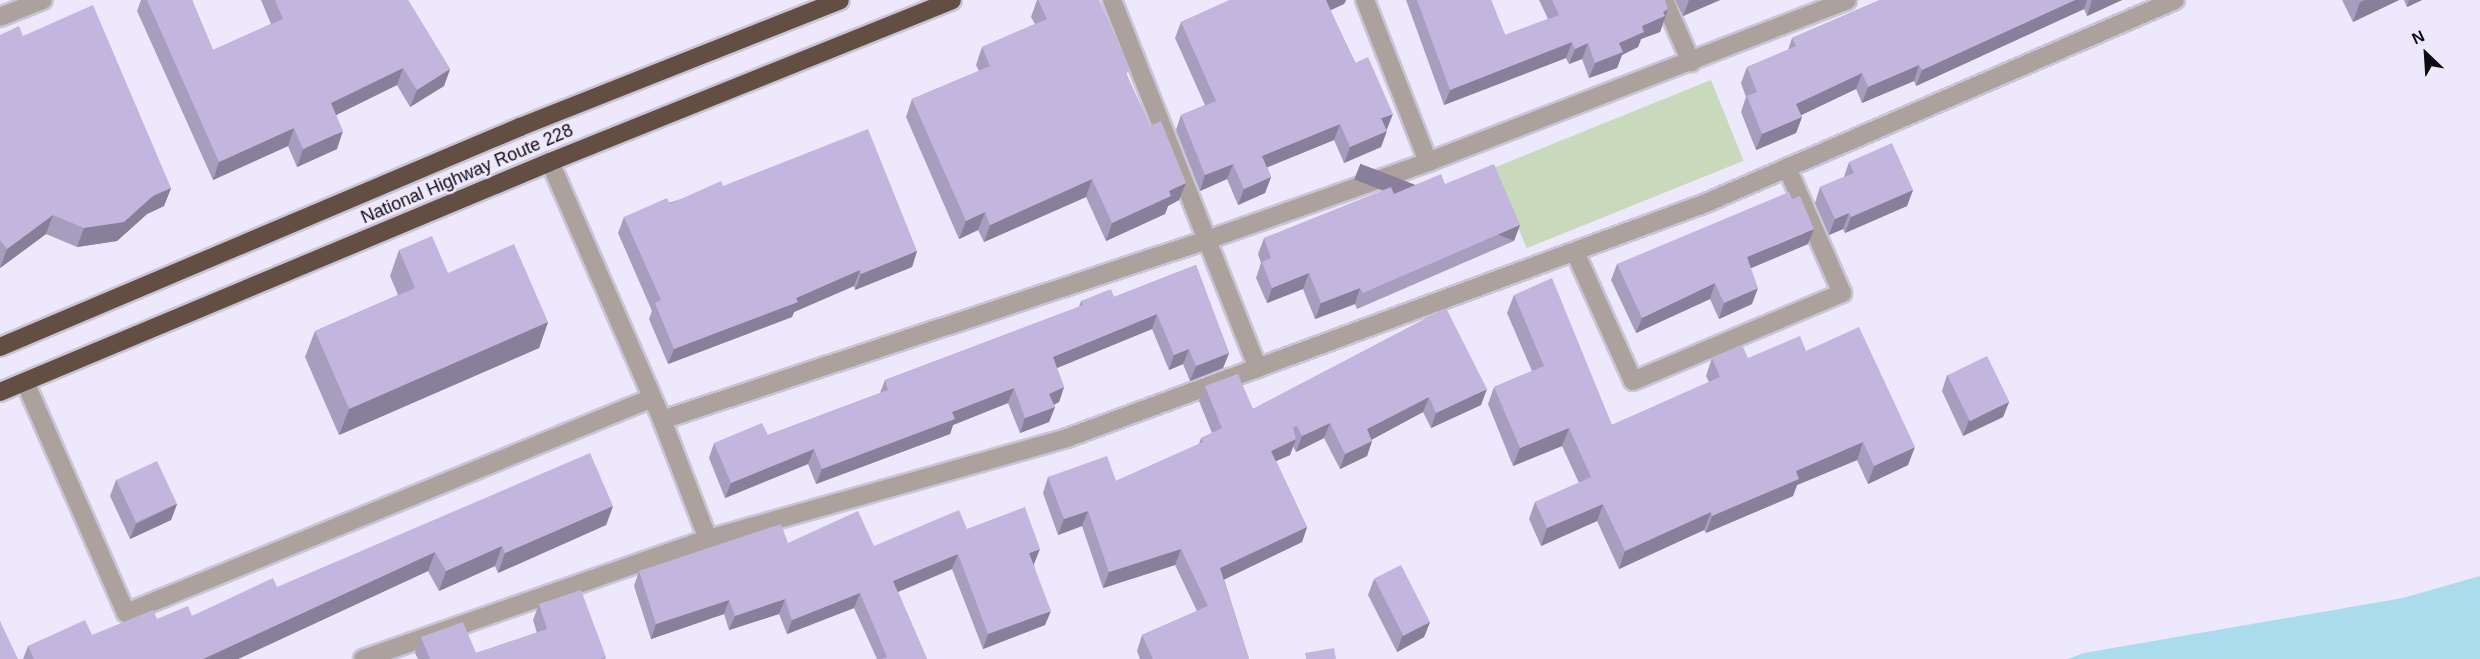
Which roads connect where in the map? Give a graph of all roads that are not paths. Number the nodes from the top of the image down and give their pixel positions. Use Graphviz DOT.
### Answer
graph roads {
  1 [pos="43,0"];
  2 [pos="840,0"];
  3 [pos="952,0"];
  4 [pos="1112,0"];
  5 [pos="1365,0"];
  6 [pos="1664,0"];
  7 [pos="1847,0"];
  8 [pos="2175,0"];
  9 [pos="0,17"];
  10 [pos="1691,62"];
  11 [pos="550,162"];
  12 [pos="1428,162"];
  13 [pos="1787,168"];
  14 [pos="1207,240"];
  15 [pos="1575,252"];
  16 [pos="0,347"];
  17 [pos="1258,368"];
  18 [pos="25,382"];
  19 [pos="0,392"];
  20 [pos="652,398"];
  21 [pos="662,420"];
  22 [pos="708,539"];
  23 [pos="363,659"];
  1 -- 9 [label="street"];
  2 -- 16 [label="highway, National Highway Route 228"];
  3 -- 11 [label="highway, National Highway Route 228"];
  4 -- 14 [label="street"];
  5 -- 12 [label="street"];
  6 -- 10 [label="street"];
  7 -- 10 [label="street"];
  8 -- 13 [label="street"];
  10 -- 12 [label="street"];
  11 -- 18 [label="highway, National Highway Route 228"];
  11 -- 20 [label="street"];
  12 -- 14 [label="street"];
  13 -- 15 [label="street"];
  13 -- 15 [label="street"];
  14 -- 17 [label="street"];
  14 -- 21 [label="street"];
  15 -- 17 [label="street"];
  17 -- 22 [label="street"];
  18 -- 19 [label="highway, National Highway Route 228"];
  18 -- 20 [label="street"];
  20 -- 21 [label="street"];
  21 -- 22 [label="street"];
  22 -- 23 [label="street"];
}
